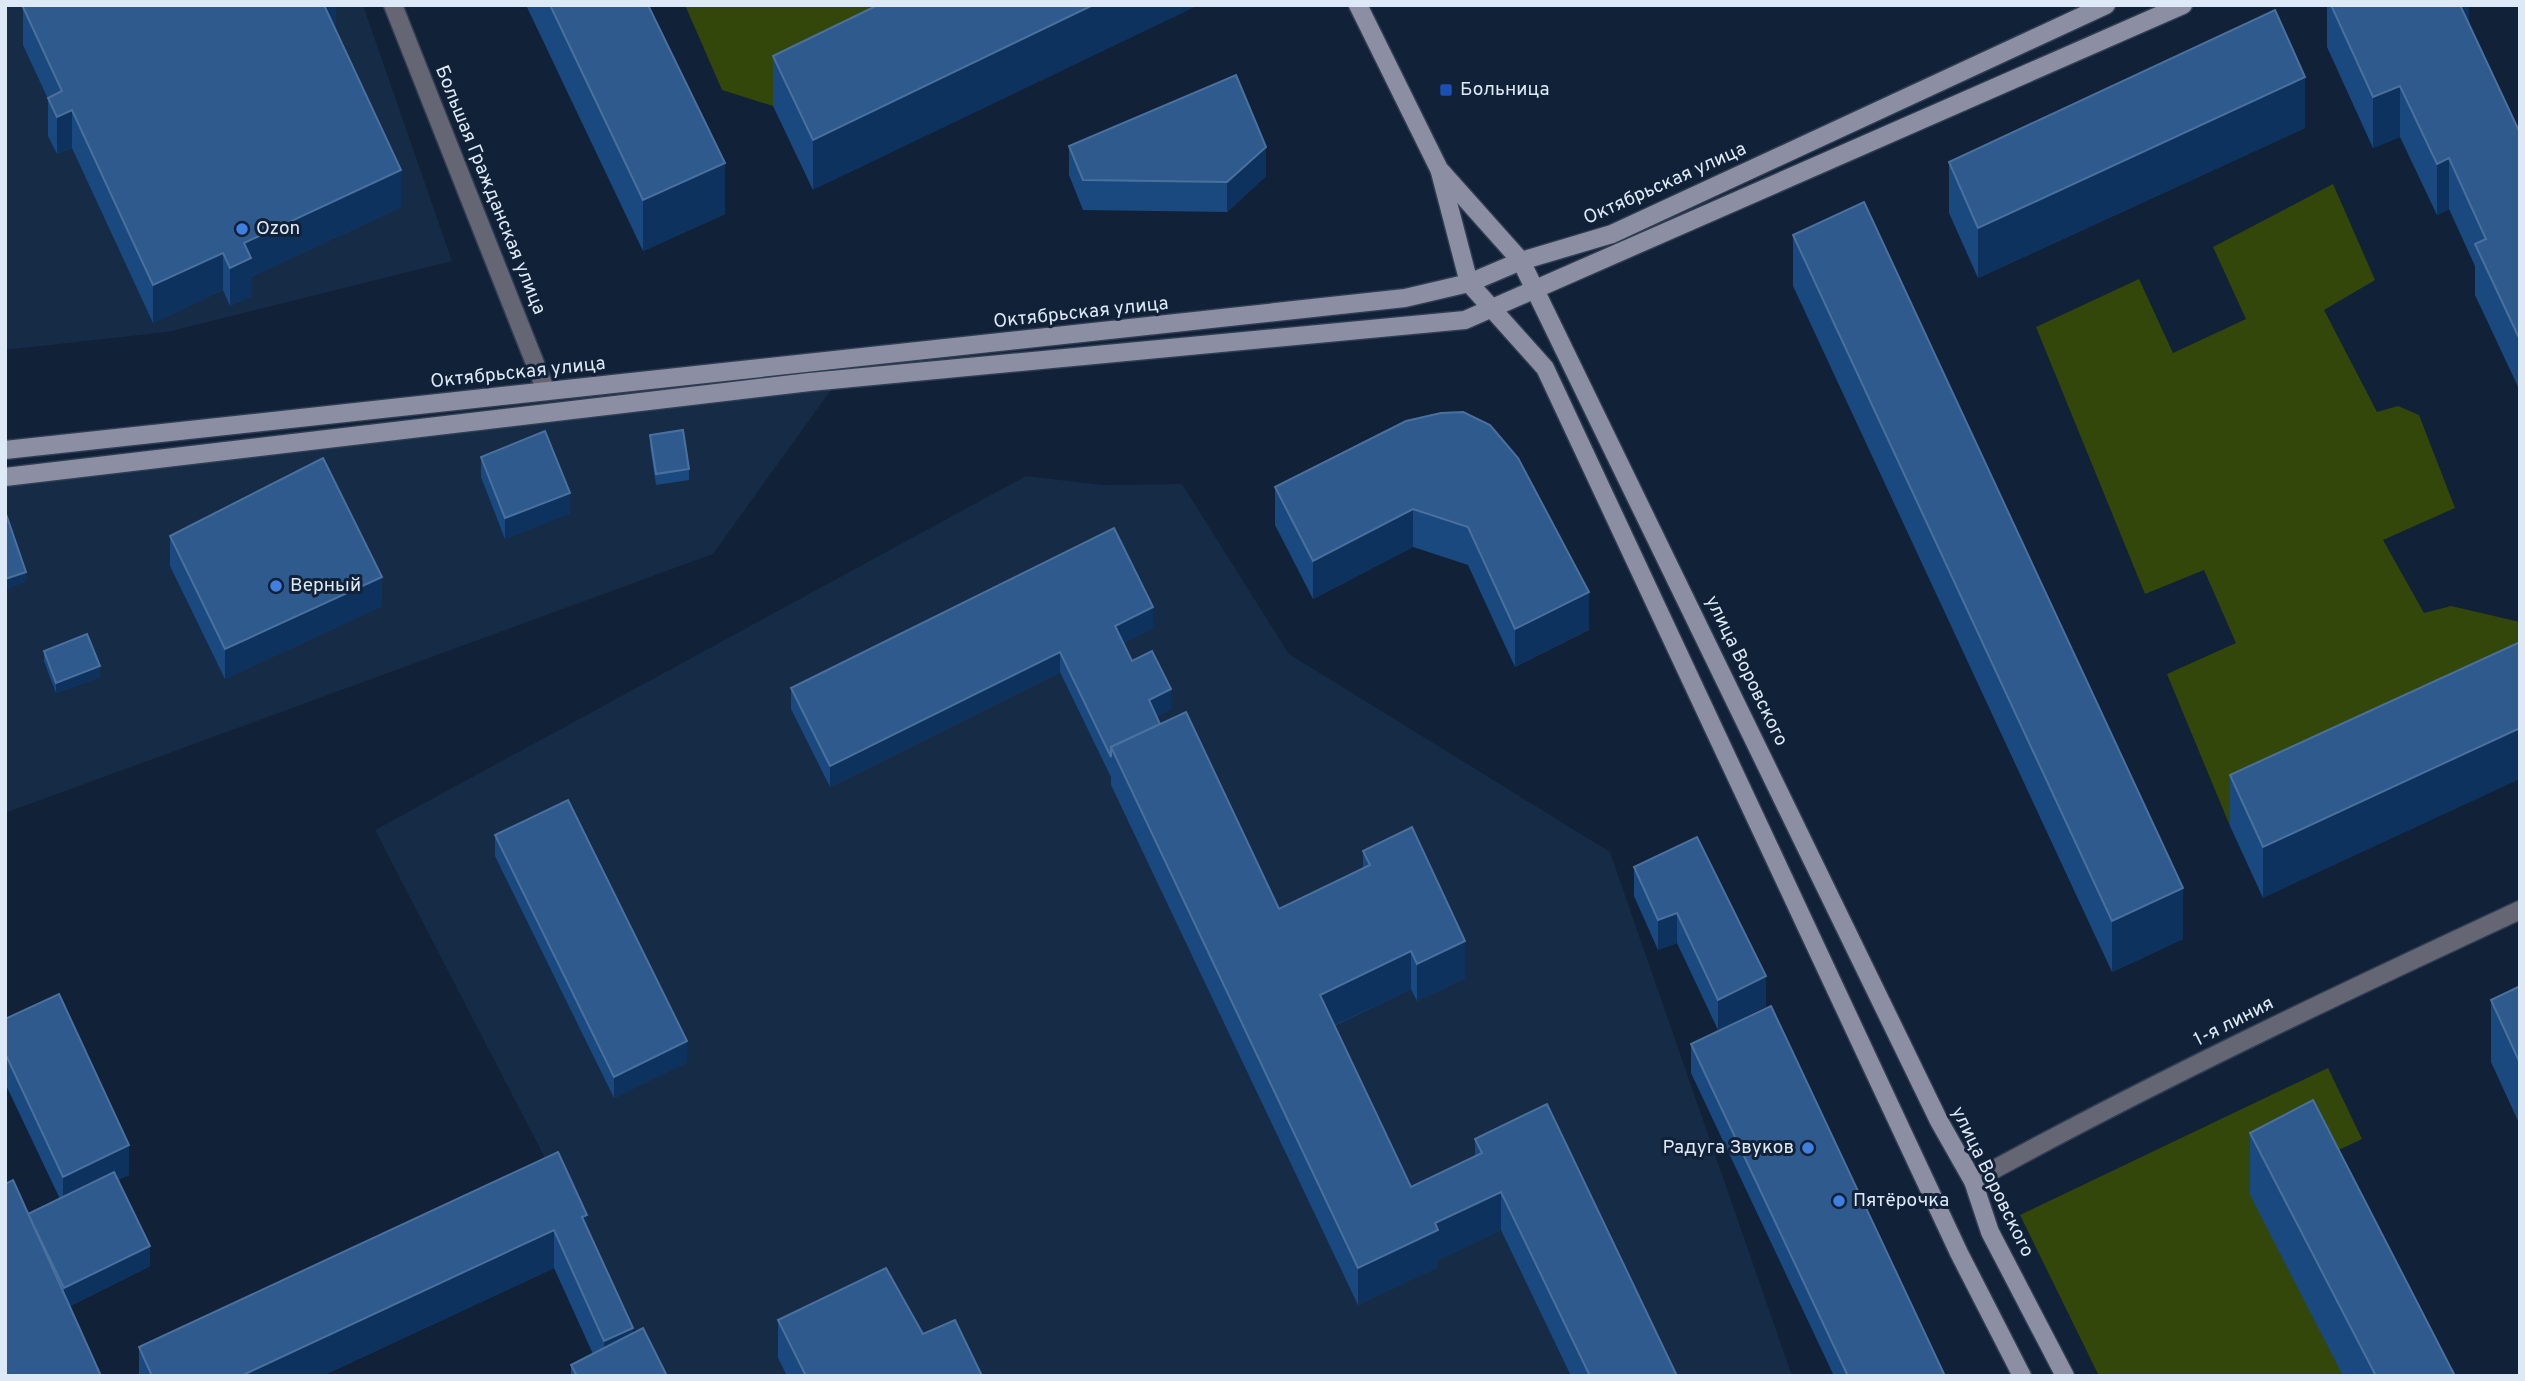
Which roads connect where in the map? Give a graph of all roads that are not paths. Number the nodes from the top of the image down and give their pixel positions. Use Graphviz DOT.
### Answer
graph roads {
  1 [pos="393,5"];
  2 [pos="1358,5"];
  3 [pos="2106,5"];
  4 [pos="2183,5"];
  5 [pos="1439,169"];
  6 [pos="1521,261"];
  7 [pos="1469,283"];
  8 [pos="1535,290"];
  9 [pos="1492,309"];
  10 [pos="546,391"];
  11 [pos="5,450"];
  12 [pos="5,477"];
  13 [pos="2520,910"];
  14 [pos="1973,1181"];
  15 [pos="2022,1376"];
  16 [pos="2065,1376"];
  1 -- 10 [label="street, Большая Гражданская улица"];
  2 -- 5 [label="street, улица Воровского"];
  3 -- 6 [label="street, Октябрьская улица"];
  4 -- 8 [label="street"];
  5 -- 6 [label="street, улица Воровского"];
  5 -- 7 [label="street"];
  6 -- 7 [label="street, Октябрьская улица"];
  6 -- 8 [label="street, улица Воровского"];
  7 -- 9 [label="street"];
  7 -- 10 [label="street, Октябрьская улица"];
  8 -- 9 [label="street"];
  8 -- 14 [label="street, улица Воровского"];
  9 -- 12 [label="street"];
  9 -- 15 [label="street"];
  10 -- 11 [label="street, Октябрьская улица"];
  13 -- 14 [label="street, 1-я линия"];
  14 -- 16 [label="street, улица Воровского"];
}
